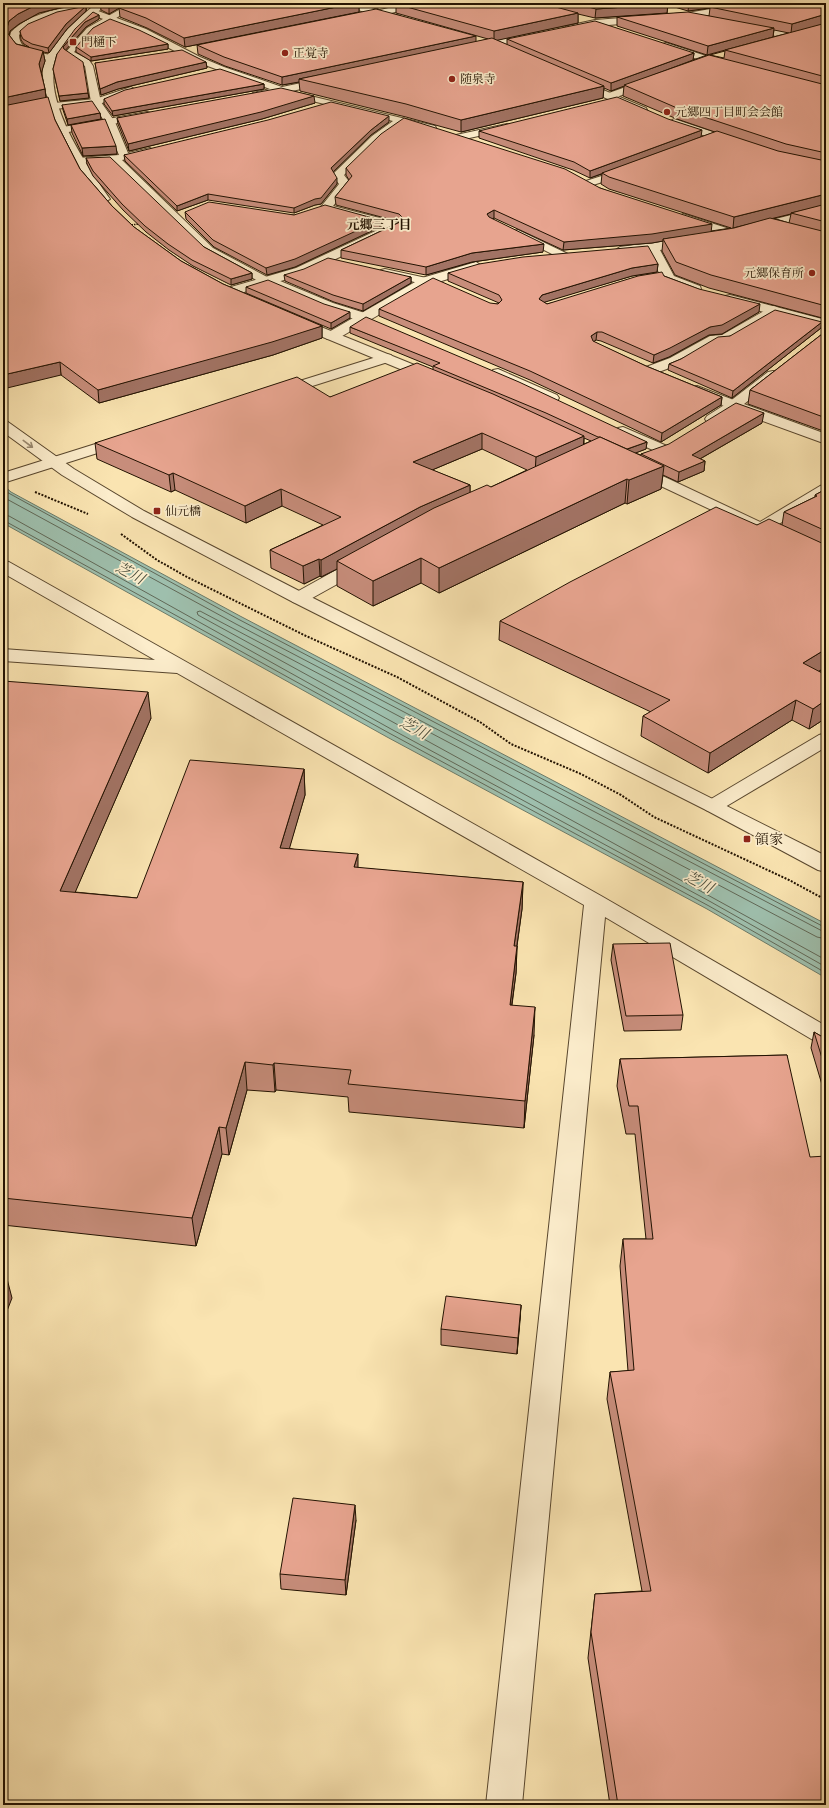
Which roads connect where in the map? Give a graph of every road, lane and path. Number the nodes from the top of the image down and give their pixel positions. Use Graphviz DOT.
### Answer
graph roads {
  1 [pos="137,3"];
  2 [pos="343,3"];
  3 [pos="420,3"];
  4 [pos="761,3"];
  5 [pos="98,7"];
  6 [pos="665,8"];
  7 [pos="378,12"];
  8 [pos="687,16"];
  9 [pos="353,17"];
  10 [pos="573,17"];
  11 [pos="111,19"];
  12 [pos="409,21"];
  13 [pos="717,22"];
  14 [pos="594,23"];
  15 [pos="732,25"];
  16 [pos="617,30"];
  17 [pos="812,31"];
  18 [pos="792,36"];
  19 [pos="468,38"];
  20 [pos="654,42"];
  21 [pos="771,42"];
  22 [pos="826,43"];
  23 [pos="490,44"];
  24 [pos="200,49"];
  25 [pos="504,50"];
  26 [pos="460,51"];
  27 [pos="183,52"];
  28 [pos="166,54"];
  29 [pos="728,54"];
  30 [pos="51,58"];
  31 [pos="707,60"];
  32 [pos="692,66"];
  33 [pos="737,68"];
  34 [pos="221,69"];
  35 [pos="206,72"];
  36 [pos="662,77"];
  37 [pos="336,78"];
  38 [pos="568,78"];
  39 [pos="138,88"];
  40 [pos="283,90"];
  41 [pos="243,97"];
  42 [pos="610,99"];
  43 [pos="96,102"];
  44 [pos="330,103"];
  45 [pos="54,104"];
  46 [pos="39,105"];
  47 [pos="308,109"];
  48 [pos="157,113"];
  49 [pos="655,115"];
  50 [pos="666,119"];
  51 [pos="402,120"];
  52 [pos="110,122"];
  53 [pos="519,124"];
  54 [pos="64,130"];
  55 [pos="439,130"];
  56 [pos="717,137"];
  57 [pos="700,142"];
  58 [pos="482,144"];
  59 [pos="745,146"];
  60 [pos="161,148"];
  61 [pos="120,158"];
  62 [pos="78,161"];
  63 [pos="635,168"];
  64 [pos="586,181"];
  65 [pos="604,192"];
  66 [pos="112,208"];
  67 [pos="826,210"];
  68 [pos="189,212"];
  69 [pos="673,215"];
  70 [pos="176,218"];
  71 [pos="771,225"];
  72 [pos="507,228"];
  73 [pos="792,230"];
  74 [pos="732,234"];
  75 [pos="652,248"];
  76 [pos="608,252"];
  77 [pos="578,254"];
  78 [pos="564,256"];
  79 [pos="537,258"];
  80 [pos="324,259"];
  81 [pos="346,264"];
  82 [pos="489,264"];
  83 [pos="376,270"];
  84 [pos="667,275"];
  85 [pos="652,277"];
  86 [pos="267,280"];
  87 [pos="429,280"];
  88 [pos="445,286"];
  89 [pos="704,292"];
  90 [pos="719,296"];
  91 [pos="248,300"];
  92 [pos="773,310"];
  93 [pos="283,315"];
  94 [pos="365,317"];
  95 [pos="380,323"];
  96 [pos="826,324"];
  97 [pos="332,336"];
  98 [pos="386,358"];
  99 [pos="638,364"];
  100 [pos="483,367"];
  101 [pos="783,367"];
  102 [pos="651,370"];
  103 [pos="665,376"];
  104 [pos="449,385"];
  105 [pos="686,385"];
  106 [pos="265,396"];
  107 [pos="562,403"];
  108 [pos="734,406"];
  109 [pos="3,425"];
  110 [pos="702,425"];
  111 [pos="613,427"];
  112 [pos="136,436"];
  113 [pos="826,440"];
  114 [pos="675,441"];
  115 [pos="662,449"];
  116 [pos="53,463"];
  117 [pos="3,478"];
  118 [pos="826,489"];
  119 [pos="29,490"];
  120 [pos="93,517"];
  121 [pos="761,528"];
  122 [pos="121,533"];
  123 [pos="373,557"];
  124 [pos="826,559"];
  125 [pos="3,566"];
  126 [pos="299,598"];
  127 [pos="3,655"];
  128 [pos="185,668"];
  129 [pos="826,739"];
  130 [pos="713,806"];
  131 [pos="826,865"];
  132 [pos="826,900"];
  133 [pos="595,902"];
  134 [pos="826,1037"];
  135 [pos="504,1805"];
  1 -- 11 [label="lane"];
  2 -- 7 [label="street"];
  3 -- 7 [label="street"];
  4 -- 8 [label="street"];
  5 -- 11 [label="street"];
  5 -- 30 [label="street"];
  5 -- 30 [label="street"];
  6 -- 8 [label="street"];
  7 -- 9 [label="street"];
  7 -- 12 [label="street"];
  8 -- 13 [label="street"];
  8 -- 14 [label="street"];
  10 -- 14 [label="street"];
  11 -- 27 [label="street"];
  11 -- 43 [label="lane"];
  14 -- 16 [label="street"];
  14 -- 23 [label="street"];
  15 -- 18 [label="street"];
  17 -- 18 [label="street"];
  18 -- 21 [label="street"];
  18 -- 22 [label="street"];
  19 -- 23 [label="street"];
  20 -- 31 [label="street"];
  23 -- 25 [label="street"];
  23 -- 26 [label="street"];
  24 -- 27 [label="street"];
  27 -- 28 [label="lane"];
  27 -- 34 [label="street"];
  29 -- 31 [label="street"];
  30 -- 45 [label="street"];
  31 -- 32 [label="street"];
  31 -- 33 [label="street"];
  34 -- 35 [label="street"];
  34 -- 40 [label="street"];
  36 -- 42 [label="street"];
  37 -- 40 [label="street"];
  38 -- 42 [label="street"];
  39 -- 43 [label="street"];
  40 -- 41 [label="street"];
  40 -- 44 [label="street"];
  42 -- 49 [label="street"];
  43 -- 45 [label="street"];
  43 -- 52 [label="lane"];
  44 -- 47 [label="lane"];
  44 -- 51 [label="street"];
  45 -- 46 [label="street"];
  45 -- 54 [label="street"];
  48 -- 52 [label="street"];
  50 -- 56 [label="street"];
  51 -- 55 [label="street"];
  51 -- 80 [label="street"];
  52 -- 54 [label="street"];
  52 -- 61 [label="lane"];
  53 -- 58 [label="street"];
  54 -- 62 [label="street"];
  56 -- 57 [label="lane"];
  56 -- 59 [label="street"];
  60 -- 61 [label="lane"];
  61 -- 62 [label="lane"];
  61 -- 70 [label="lane"];
  62 -- 66 [label="street"];
  63 -- 64 [label="lane"];
  64 -- 65 [label="street"];
  67 -- 71 [label="street"];
  68 -- 70 [label="lane"];
  69 -- 74 [label="street"];
  70 -- 86 [label="lane"];
  71 -- 73 [label="street"];
  71 -- 74 [label="street"];
  72 -- 78 [label="lane"];
  74 -- 75 [label="street"];
  75 -- 76 [label="street"];
  75 -- 84 [label="street"];
  77 -- 78 [label="street"];
  78 -- 79 [label="street"];
  80 -- 81 [label="lane"];
  80 -- 86 [label="street"];
  82 -- 87 [label="street"];
  83 -- 87 [label="lane"];
  84 -- 85 [label="lane"];
  84 -- 89 [label="street"];
  86 -- 91 [label="street"];
  86 -- 94 [label="lane"];
  87 -- 88 [label="lane"];
  87 -- 94 [label="street"];
  90 -- 92 [label="street"];
  92 -- 96 [label="street"];
  92 -- 102 [label="lane"];
  93 -- 97 [label="street"];
  94 -- 95 [label="lane"];
  94 -- 97 [label="street"];
  97 -- 98 [label="street"];
  98 -- 104 [label="street"];
  98 -- 106 [label="street"];
  99 -- 102 [label="lane"];
  100 -- 107 [label="lane"];
  101 -- 108 [label="street"];
  102 -- 103 [label="lane"];
  105 -- 108 [label="lane"];
  108 -- 110 [label="street"];
  108 -- 113 [label="street"];
  109 -- 116 [label="street, one-way"];
  111 -- 115 [label="lane"];
  112 -- 116 [label="street"];
  114 -- 115 [label="street"];
  115 -- 121 [label="street"];
  116 -- 117 [label="street"];
  116 -- 126 [label="street"];
  118 -- 121 [label="street"];
  119 -- 120 [label="path"];
  121 -- 124 [label="street"];
  122 -- 132 [label="path"];
  123 -- 126 [label="street"];
  125 -- 128 [label="street"];
  126 -- 130 [label="street"];
  127 -- 128 [label="street"];
  128 -- 133 [label="street"];
  129 -- 130 [label="street"];
  130 -- 131 [label="street"];
  133 -- 134 [label="street"];
  133 -- 135 [label="street"];
}
